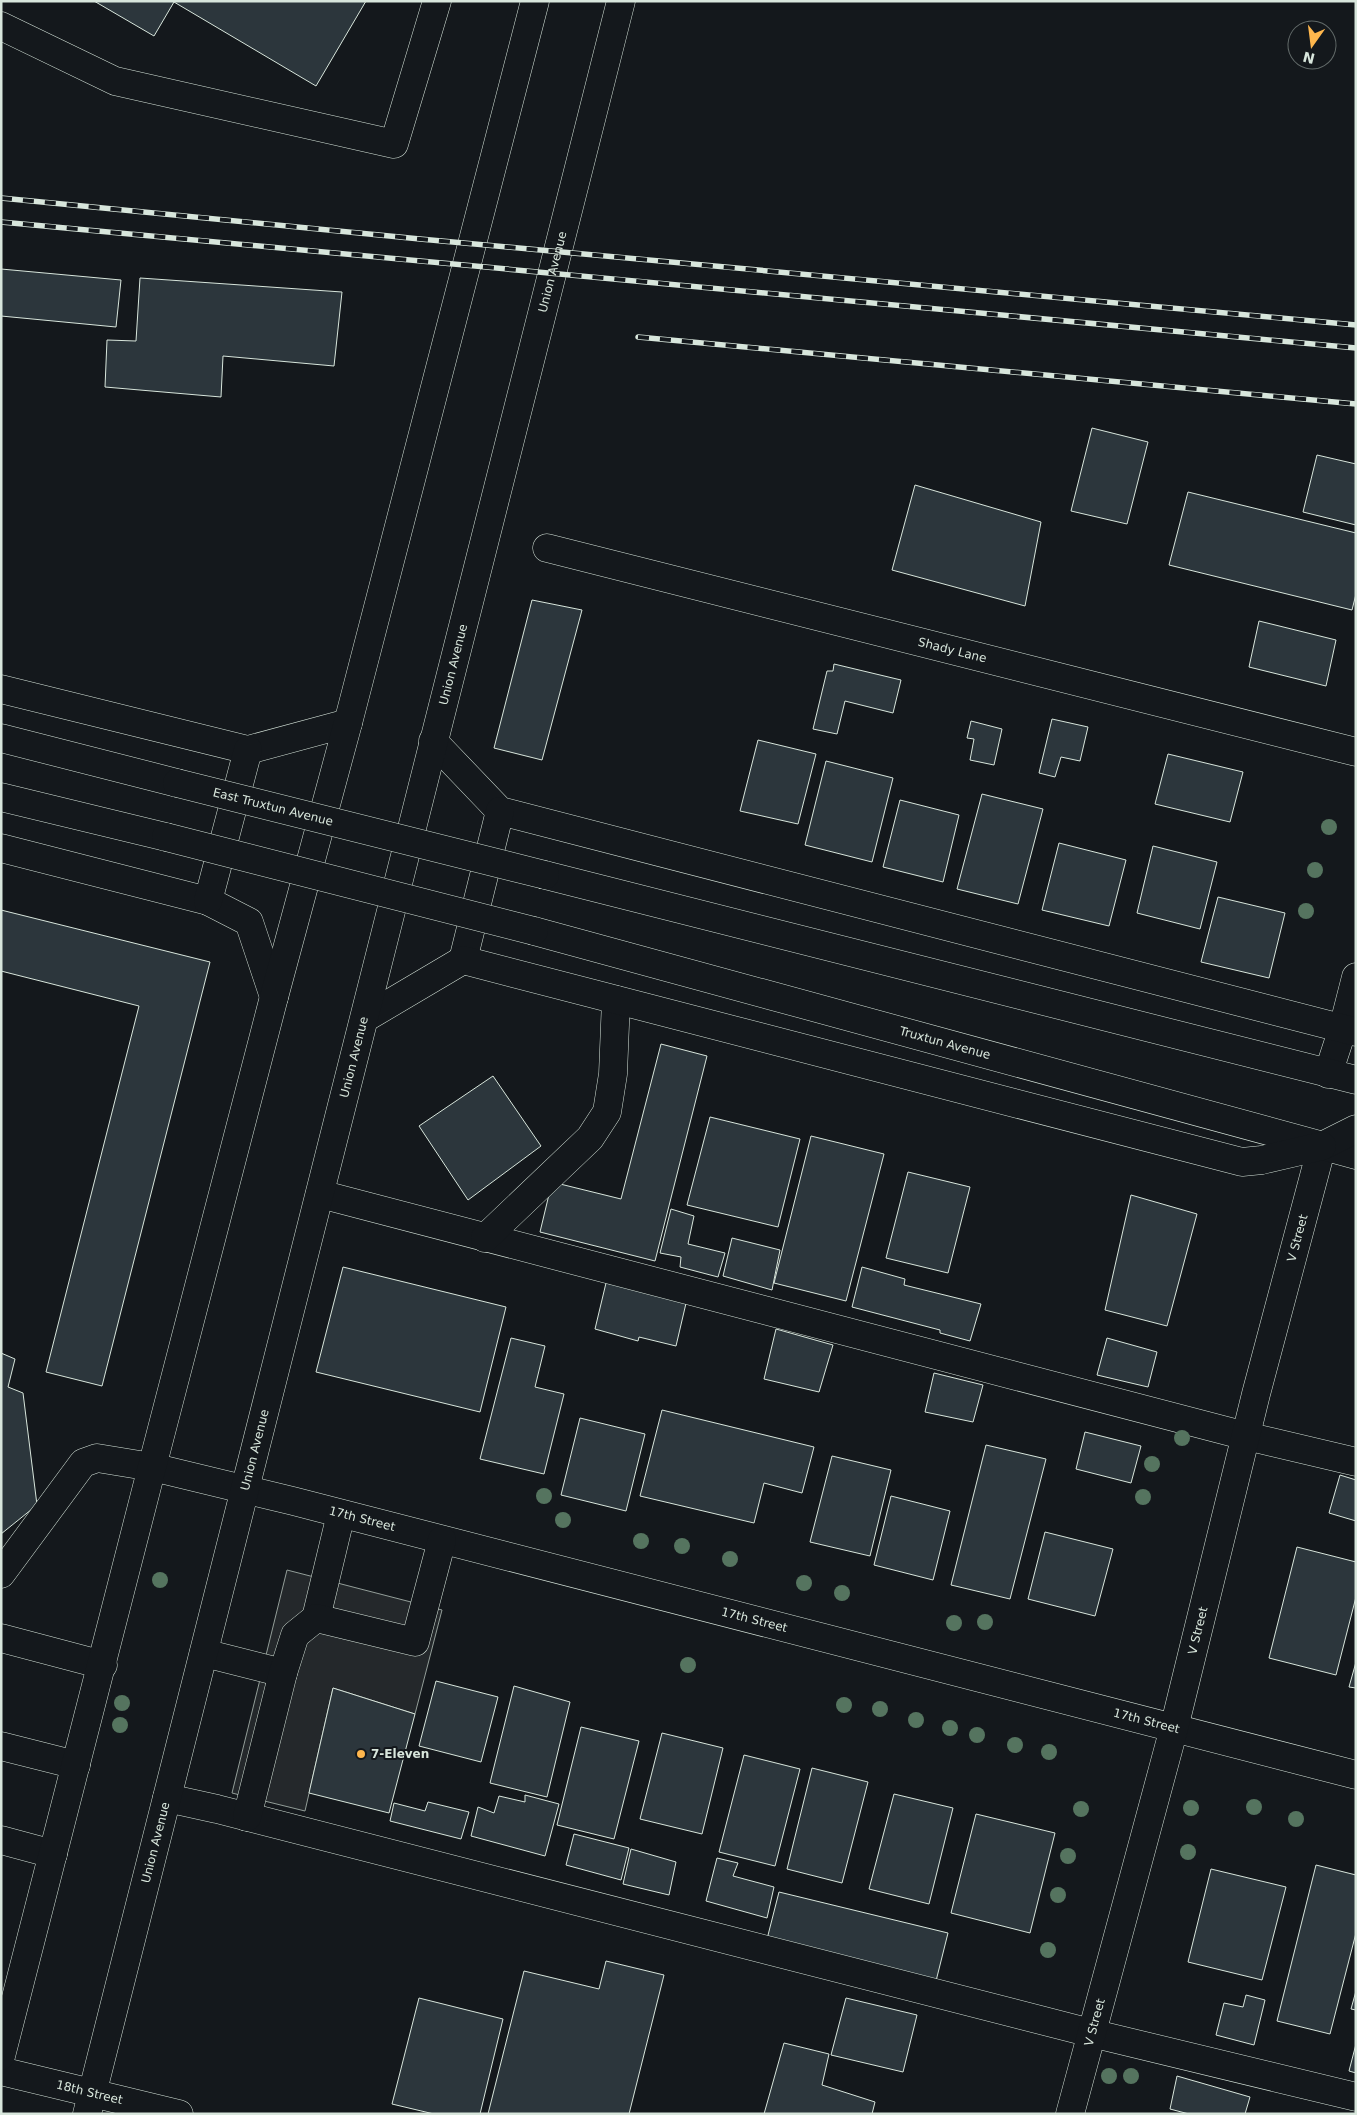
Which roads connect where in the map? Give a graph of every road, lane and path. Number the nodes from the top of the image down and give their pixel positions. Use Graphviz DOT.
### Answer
graph roads {
  1 [pos="437,1"];
  2 [pos="535,1"];
  3 [pos="621,1"];
  4 [pos="1,26"];
  5 [pos="547,548"];
  6 [pos="1,689"];
  7 [pos="348,723"];
  8 [pos="1,738"];
  9 [pos="433,741"];
  10 [pos="248,750"];
  11 [pos="1356,752"];
  12 [pos="1,797"];
  13 [pos="500,811"];
  14 [pos="1,848"];
  15 [pos="208,901"];
  16 [pos="463,960"];
  17 [pos="1356,976"];
  18 [pos="274,997"];
  19 [pos="616,1000"];
  20 [pos="365,1018"];
  21 [pos="1349,1030"];
  22 [pos="1328,1074"];
  23 [pos="1356,1080"];
  24 [pos="1356,1128"];
  25 [pos="1322,1146"];
  26 [pos="1356,1155"];
  27 [pos="320,1194"];
  28 [pos="486,1238"];
  29 [pos="1246,1436"];
  30 [pos="1356,1462"];
  31 [pos="152,1467"];
  32 [pos="245,1489"];
  33 [pos="341,1514"];
  34 [pos="442,1540"];
  35 [pos="1,1574"];
  36 [pos="316,1618"];
  37 [pos="1,1638"];
  38 [pos="204,1653"];
  39 [pos="103,1665"];
  40 [pos="283,1673"];
  41 [pos="1174,1728"];
  42 [pos="1,1746"];
  43 [pos="76,1765"];
  44 [pos="1356,1775"];
  45 [pos="167,1798"];
  46 [pos="247,1817"];
  47 [pos="1,1840"];
  48 [pos="53,1854"];
  49 [pos="1091,2033"];
  50 [pos="1,2056"];
  51 [pos="1,2071"];
  52 [pos="1356,2097"];
  53 [pos="90,2103"];
  54 [pos="179,2114"];
  55 [pos="1070,2114"];
  1 -- 4 [label="main road"];
  2 -- 7 [label="main road"];
  3 -- 9 [label="main road, Union Avenue"];
  5 -- 11 [label="main road, Shady Lane"];
  6 -- 10 [label="main road"];
  7 -- 10 [label="main road"];
  7 -- 18 [label="main road"];
  8 -- 22 [label="main road, East Truxtun Avenue, bridge"];
  9 -- 13 [label="main road"];
  9 -- 20 [label="main road, Union Avenue"];
  10 -- 15 [label="main road"];
  12 -- 25 [label="main road, Truxtun Avenue, bridge"];
  13 -- 16 [label="main road"];
  13 -- 21 [label="main road"];
  14 -- 15 [label="main road"];
  15 -- 18 [label="main road"];
  16 -- 19 [label="main road"];
  16 -- 20 [label="main road"];
  17 -- 21 [label="main road"];
  18 -- 31 [label="main road"];
  19 -- 25 [label="main road"];
  19 -- 28 [label="main road"];
  20 -- 27 [label="main road, Union Avenue"];
  21 -- 22 [label="main road"];
  22 -- 23 [label="main road"];
  24 -- 25 [label="main road"];
  25 -- 26 [label="main road, Truxtun Avenue"];
  25 -- 29 [label="main road, V Street"];
  27 -- 28 [label="main road"];
  27 -- 32 [label="main road, Union Avenue"];
  28 -- 29 [label="main road"];
  29 -- 30 [label="main road"];
  29 -- 41 [label="main road, V Street"];
  31 -- 32 [label="main road, 17th Street"];
  31 -- 35 [label="main road, 17th Street"];
  31 -- 39 [label="main road"];
  32 -- 33 [label="main road, 17th Street"];
  32 -- 38 [label="main road, Union Avenue"];
  33 -- 34 [label="main road, 17th Street"];
  33 -- 36 [label="main road"];
  34 -- 36 [label="main road"];
  34 -- 41 [label="main road, 17th Street"];
  36 -- 40 [label="main road"];
  37 -- 39 [label="main road"];
  38 -- 40 [label="main road"];
  38 -- 45 [label="main road, Union Avenue"];
  39 -- 43 [label="main road"];
  40 -- 46 [label="main road"];
  41 -- 44 [label="main road, 17th Street"];
  41 -- 49 [label="main road, V Street"];
  42 -- 43 [label="main road"];
  43 -- 48 [label="main road"];
  45 -- 46 [label="main road"];
  45 -- 53 [label="main road, Union Avenue"];
  46 -- 49 [label="main road"];
  47 -- 48 [label="main road"];
  48 -- 50 [label="main road"];
  49 -- 52 [label="main road"];
  49 -- 55 [label="main road, V Street"];
  51 -- 53 [label="main road, 18th Street"];
  53 -- 54 [label="main road, 18th Street"];
}
